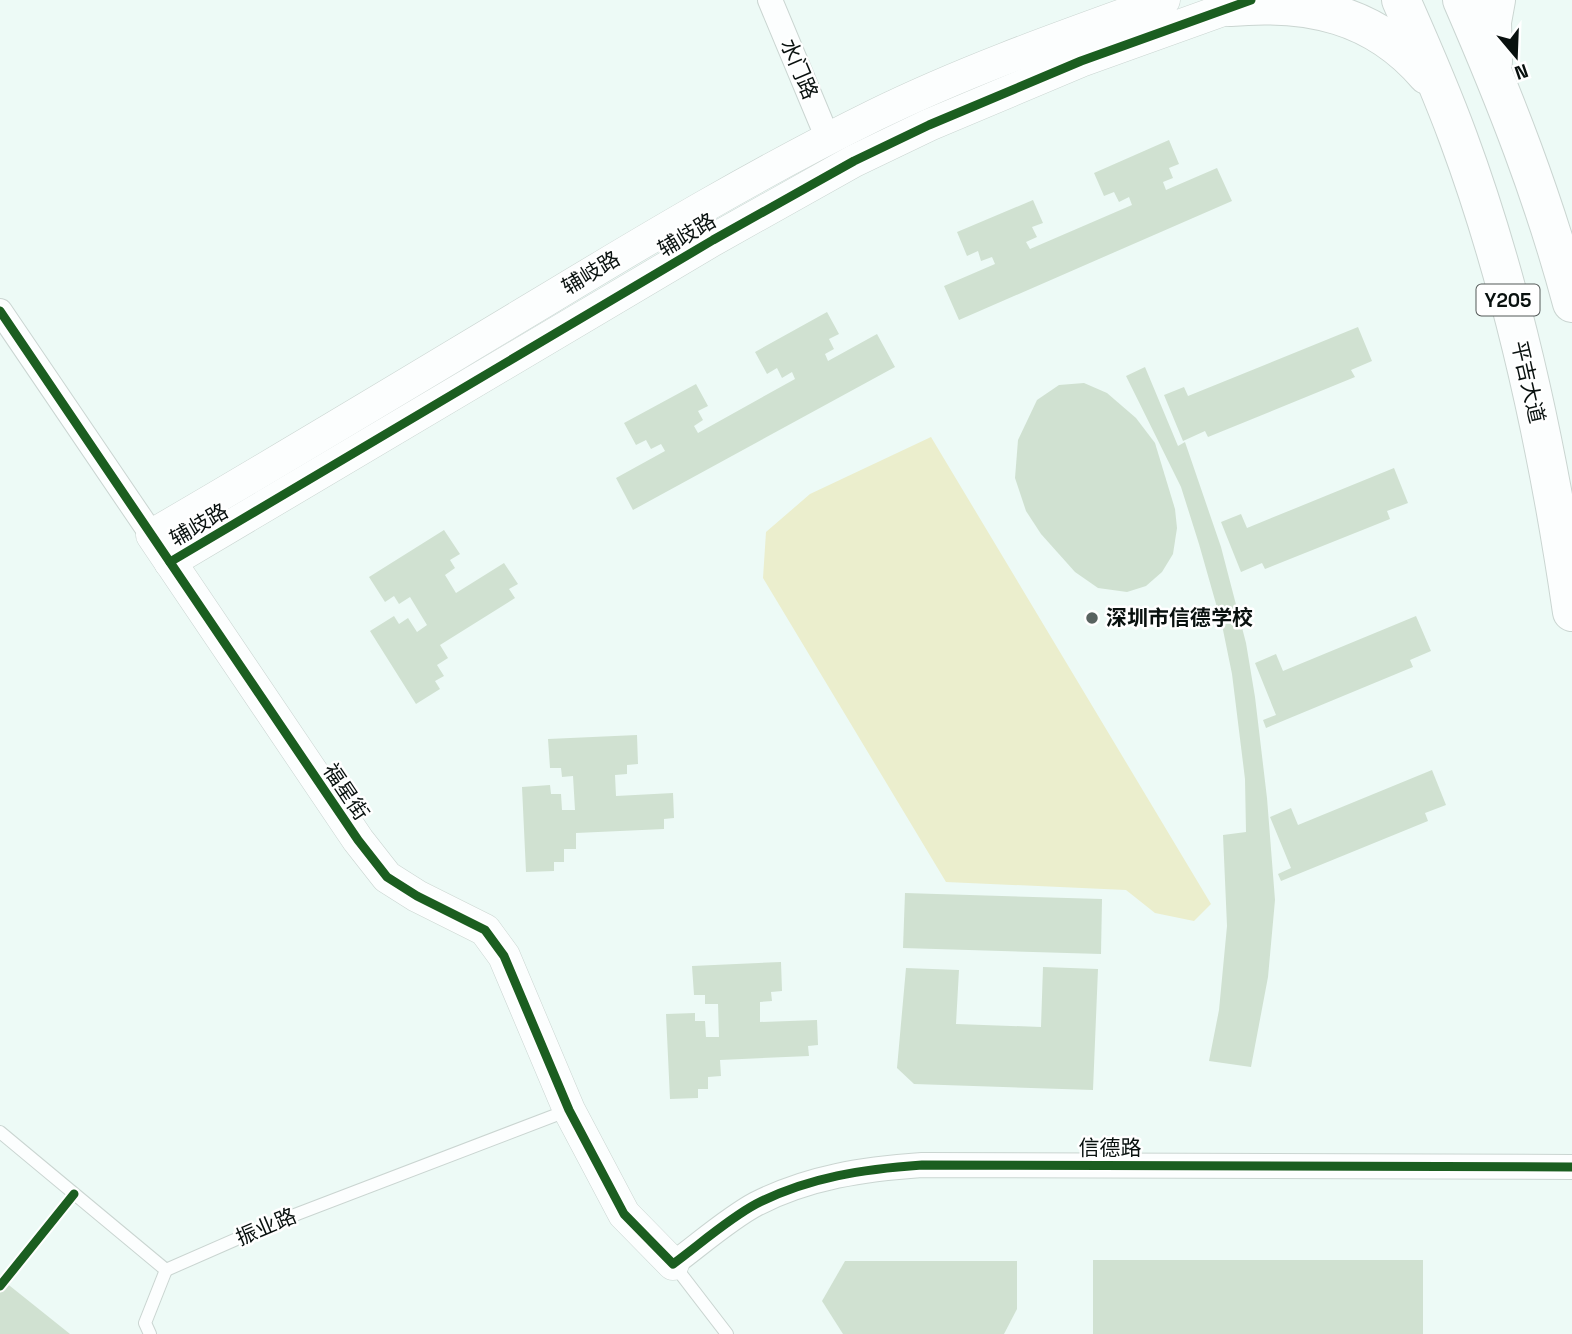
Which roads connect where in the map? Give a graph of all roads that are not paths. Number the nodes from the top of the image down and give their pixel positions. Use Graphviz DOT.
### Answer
graph roads {
  1 [pos="770,0"];
  2 [pos="1164,0"];
  3 [pos="1401,0"];
  4 [pos="1462,0"];
  5 [pos="1496,0"];
  6 [pos="1241,4"];
  7 [pos="1497,81"];
  8 [pos="1444,100"];
  9 [pos="828,139"];
  10 [pos="1572,303"];
  11 [pos="0,310"];
  12 [pos="152,536"];
  13 [pos="170,562"];
  14 [pos="1572,612"];
  15 [pos="569,1110"];
  16 [pos="0,1132"];
  17 [pos="1572,1167"];
  18 [pos="673,1264"];
  19 [pos="166,1270"];
  20 [pos="149,1334"];
  21 [pos="727,1334"];
  1 -- 9 [label="street, 水门路"];
  2 -- 9 [label="street, 辅岐路"];
  3 -- 8 [label="main road, 平吉大道 / Y205"];
  4 -- 7 [label="main road, Y205"];
  5 -- 7 [label="main road"];
  6 -- 8 [label="main road"];
  6 -- 13 [label="street, 辅歧路"];
  7 -- 10 [label="main road, Y205"];
  8 -- 14 [label="main road, 平吉大道 / Y205"];
  9 -- 12 [label="street, 辅岐路"];
  11 -- 12 [label="street, 福星街"];
  12 -- 13 [label="street, 福星街"];
  13 -- 15 [label="street, 福星街"];
  15 -- 18 [label="street, 福星街"];
  15 -- 19 [label="lane, 振业路"];
  16 -- 19 [label="lane"];
  17 -- 18 [label="street, 信德路"];
  18 -- 21 [label="lane"];
  19 -- 20 [label="lane"];
}
